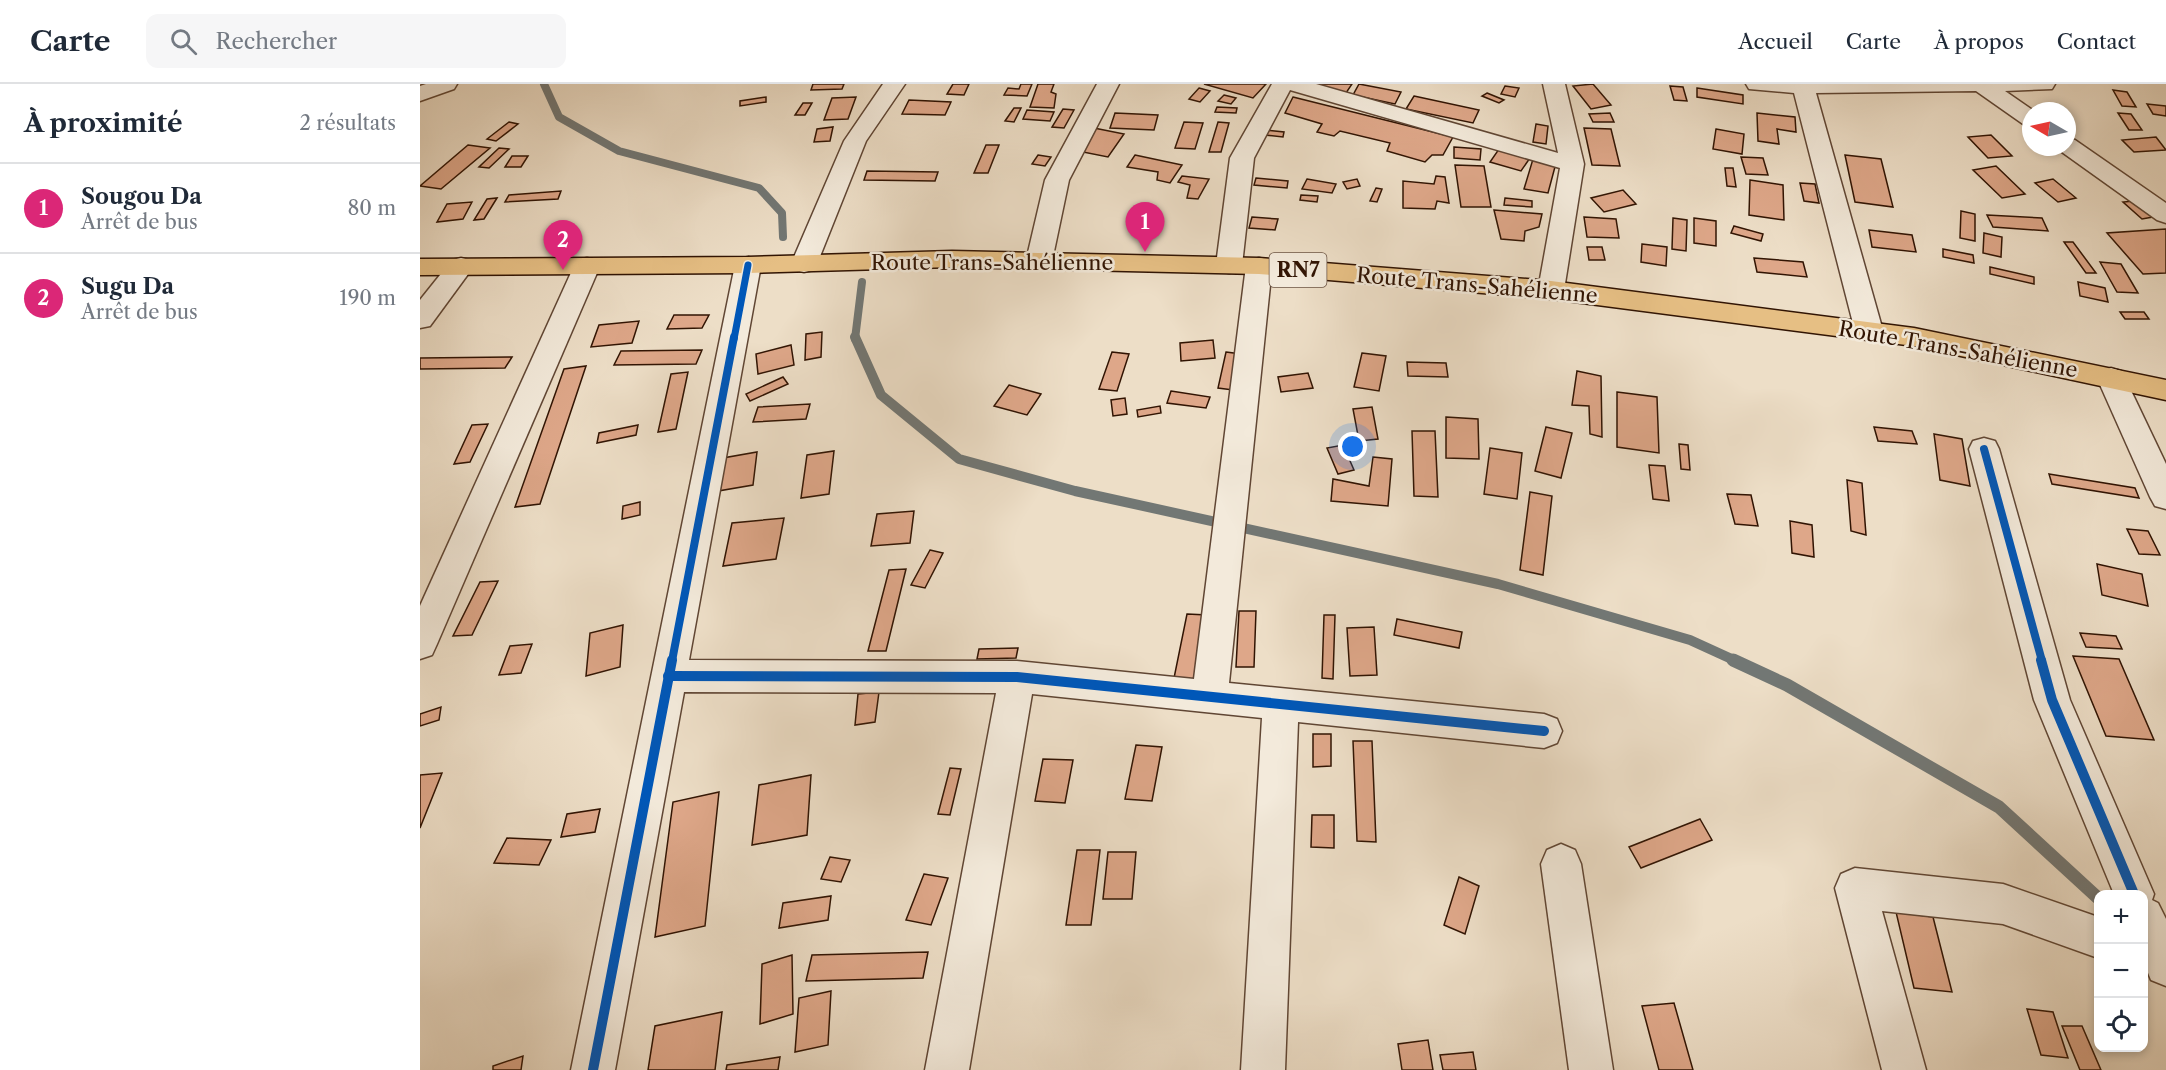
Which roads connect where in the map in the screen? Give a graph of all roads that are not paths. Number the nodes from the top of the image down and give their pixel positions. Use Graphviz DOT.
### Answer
graph roads {
  1 [pos="446,84"];
  2 [pos="894,84"];
  3 [pos="1108,84"];
  4 [pos="1283,84"];
  5 [pos="1292,84"];
  6 [pos="1554,84"];
  7 [pos="1757,84"];
  8 [pos="1981,84"];
  9 [pos="2044,84"];
  10 [pos="1804,86"];
  11 [pos="420,94"];
  12 [pos="2022,113"];
  13 [pos="2076,151"];
  14 [pos="1572,164"];
  15 [pos="2166,215"];
  16 [pos="1039,261"];
  17 [pos="804,264"];
  18 [pos="747,265"];
  19 [pos="1229,265"];
  20 [pos="460,266"];
  21 [pos="587,266"];
  22 [pos="1259,266"];
  23 [pos="420,267"];
  24 [pos="1551,290"];
  25 [pos="420,319"];
  26 [pos="1869,331"];
  27 [pos="2111,378"];
  28 [pos="2166,390"];
  29 [pos="1984,448"];
  30 [pos="2166,496"];
  31 [pos="420,644"];
  32 [pos="668,676"];
  33 [pos="1017,677"];
  34 [pos="1210,697"];
  35 [pos="1281,704"];
  36 [pos="1544,731"];
  37 [pos="1561,864"];
  38 [pos="2132,890"];
  39 [pos="2148,930"];
  40 [pos="2094,937"];
  41 [pos="2157,960"];
  42 [pos="593,1070"];
  43 [pos="947,1070"];
  44 [pos="1263,1070"];
  45 [pos="1591,1070"];
  46 [pos="1904,1070"];
  1 -- 11 [label="street"];
  2 -- 17 [label="street"];
  3 -- 16 [label="street"];
  4 -- 19 [label="street"];
  5 -- 14 [label="street"];
  6 -- 14 [label="street"];
  7 -- 10 [label="street"];
  8 -- 9 [label="street"];
  8 -- 10 [label="street"];
  8 -- 12 [label="street"];
  10 -- 26 [label="street"];
  13 -- 15 [label="street"];
  14 -- 24 [label="street"];
  16 -- 17 [label="highway, Route Trans-Sahélienne / RN7"];
  16 -- 19 [label="highway, Route Trans-Sahélienne / RN7"];
  17 -- 18 [label="highway, Route Trans-Sahélienne / RN7"];
  18 -- 21 [label="highway, Route Trans-Sahélienne / RN7"];
  18 -- 32 [label="street"];
  19 -- 22 [label="highway, Route Trans-Sahélienne / RN7"];
  20 -- 21 [label="highway, Route Trans-Sahélienne / RN7"];
  20 -- 23 [label="highway, Route Trans-Sahélienne / RN7"];
  20 -- 25 [label="street"];
  21 -- 31 [label="street"];
  22 -- 24 [label="highway, Route Trans-Sahélienne / RN7"];
  22 -- 34 [label="street"];
  24 -- 26 [label="highway, Route Trans-Sahélienne / RN7"];
  26 -- 27 [label="highway, Route Trans-Sahélienne / RN7"];
  27 -- 28 [label="highway, Route Trans-Sahélienne / RN7"];
  27 -- 30 [label="street"];
  29 -- 38 [label="street"];
  32 -- 33 [label="street"];
  32 -- 42 [label="street"];
  33 -- 34 [label="street"];
  33 -- 43 [label="street"];
  34 -- 35 [label="street"];
  35 -- 36 [label="street"];
  35 -- 44 [label="street"];
  37 -- 45 [label="street"];
  39 -- 41 [label="street"];
  40 -- 46 [label="street"];
}
